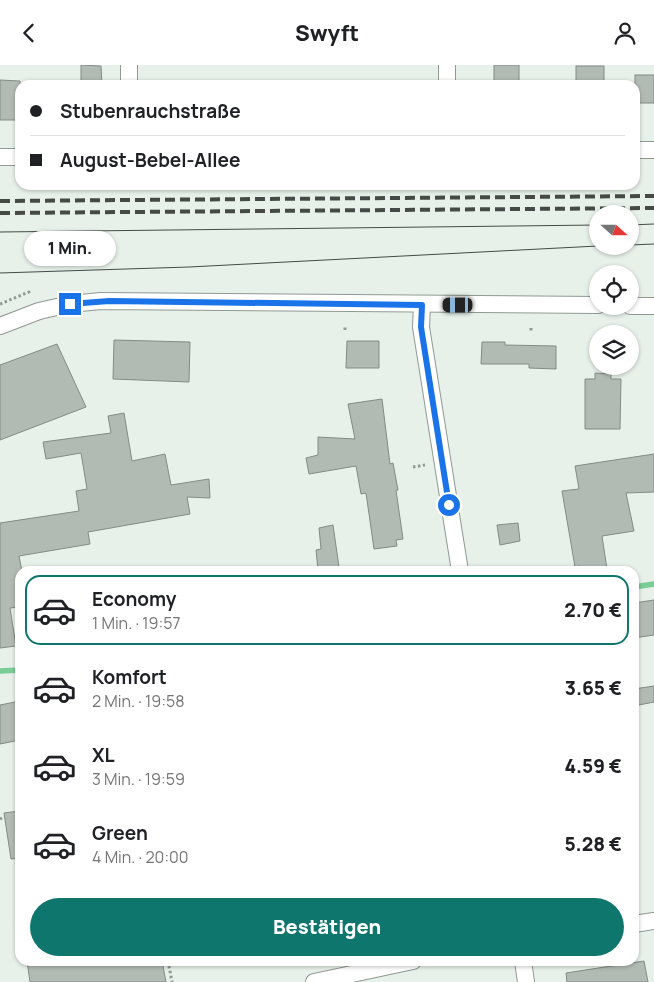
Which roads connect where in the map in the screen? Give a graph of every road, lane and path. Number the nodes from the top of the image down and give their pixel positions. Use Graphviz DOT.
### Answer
graph roads {
  1 [pos="129,65"];
  2 [pos="447,65"];
  3 [pos="129,80"];
  4 [pos="448,80"];
  5 [pos="640,150"];
  6 [pos="654,150"];
  7 [pos="0,157"];
  8 [pos="15,157"];
  9 [pos="422,305"];
  10 [pos="589,305"];
  11 [pos="639,305"];
  12 [pos="654,306"];
  13 [pos="0,326"];
  14 [pos="459,566"];
  15 [pos="654,921"];
  16 [pos="639,923"];
  17 [pos="169,966"];
  18 [pos="389,966"];
  19 [pos="524,966"];
  20 [pos="172,982"];
  21 [pos="314,982"];
  22 [pos="526,982"];
  1 -- 3 [label="street"];
  2 -- 4 [label="street"];
  5 -- 6 [label="street"];
  7 -- 8 [label="street"];
  9 -- 10 [label="street"];
  9 -- 13 [label="street"];
  9 -- 14 [label="street"];
  11 -- 12 [label="street"];
  15 -- 16 [label="street"];
  17 -- 20 [label="path"];
  18 -- 21 [label="street"];
  19 -- 22 [label="street"];
}
